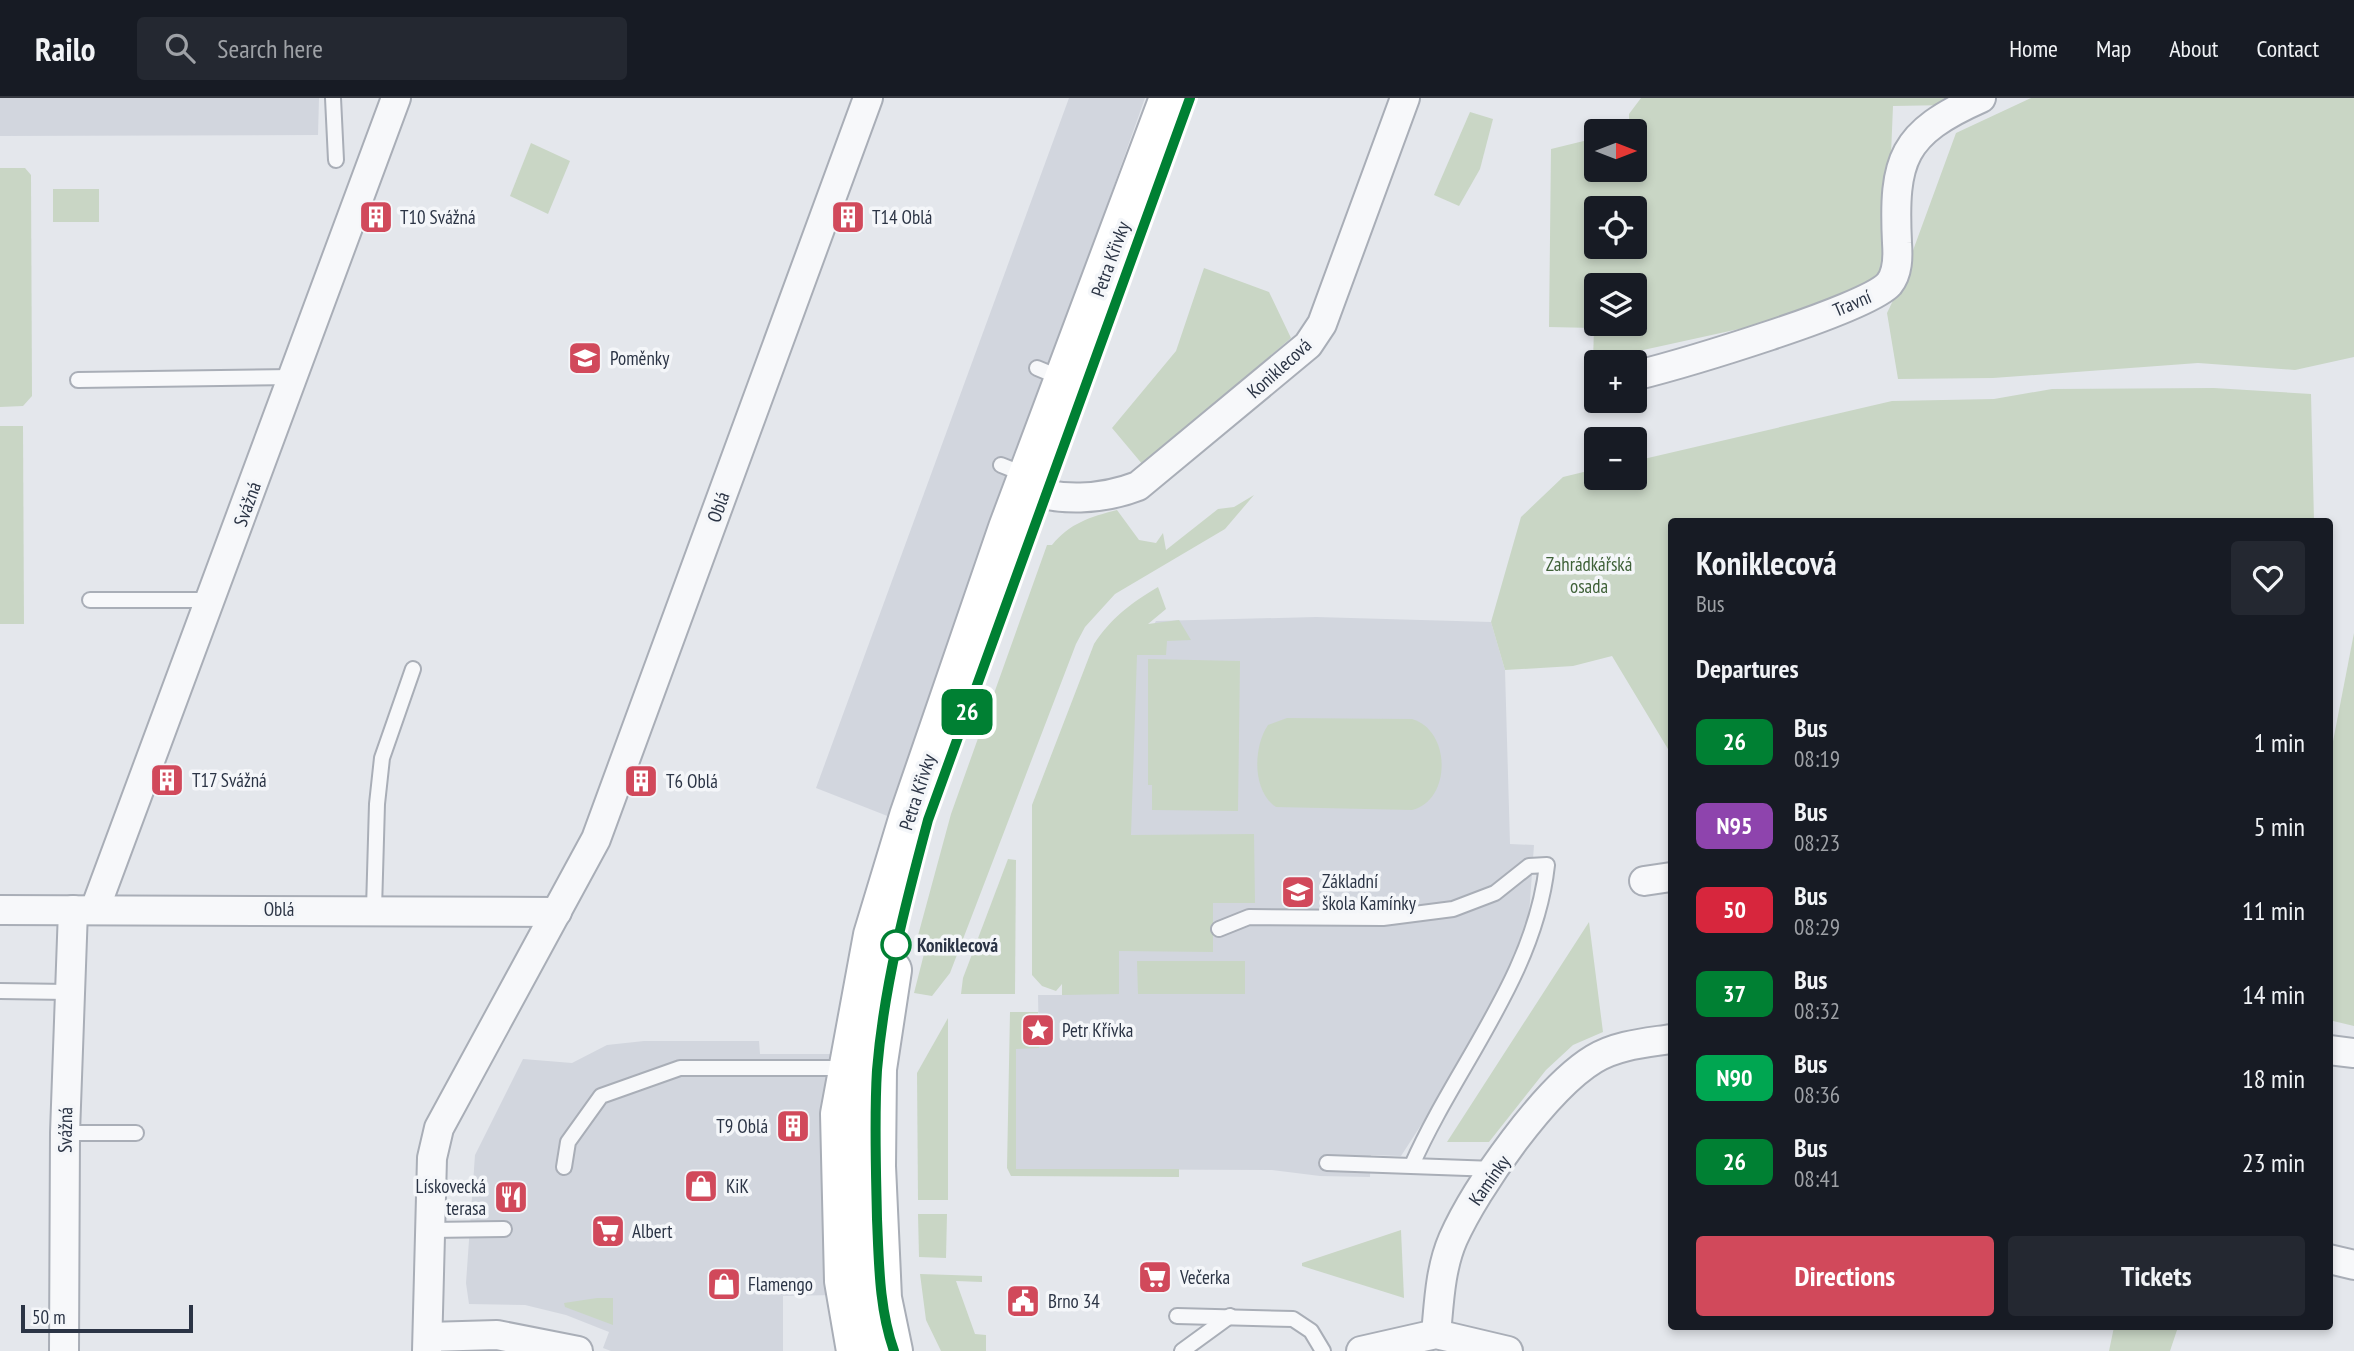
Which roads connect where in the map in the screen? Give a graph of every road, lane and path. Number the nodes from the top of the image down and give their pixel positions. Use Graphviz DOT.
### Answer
graph roads {
  1 [pos="333,98"];
  2 [pos="397,98"];
  3 [pos="868,98"];
  4 [pos="1405,98"];
  5 [pos="1981,98"];
  6 [pos="1170,99"];
  7 [pos="336,160"];
  8 [pos="1647,372"];
  9 [pos="294,377"];
  10 [pos="78,380"];
  11 [pos="1024,481"];
  12 [pos="90,600"];
  13 [pos="211,600"];
  14 [pos="413,668"];
  15 [pos="1668,877"];
  16 [pos="1643,881"];
  17 [pos="84,909"];
  18 [pos="374,909"];
  19 [pos="0,910"];
  20 [pos="557,912"];
  21 [pos="1219,929"];
  22 [pos="0,991"];
  23 [pos="68,992"];
  24 [pos="1668,1039"];
  25 [pos="2333,1050"];
  26 [pos="2354,1053"];
  27 [pos="862,1069"];
  28 [pos="65,1133"];
  29 [pos="136,1133"];
  30 [pos="1326,1163"];
  31 [pos="1412,1165"];
  32 [pos="564,1167"];
  33 [pos="1495,1169"];
  34 [pos="504,1229"];
  35 [pos="430,1230"];
  36 [pos="2333,1260"];
  37 [pos="2354,1265"];
  38 [pos="1177,1316"];
  39 [pos="1230,1316"];
  40 [pos="1436,1334"];
  41 [pos="428,1344"];
  42 [pos="64,1351"];
  43 [pos="578,1351"];
  44 [pos="856,1351"];
  45 [pos="894,1351"];
  46 [pos="1182,1351"];
  47 [pos="1323,1351"];
  48 [pos="1361,1351"];
  49 [pos="1508,1351"];
  1 -- 7 [label="lane"];
  2 -- 9 [label="street, Svážná"];
  3 -- 20 [label="street, Oblá"];
  4 -- 11 [label="street, Koniklecová"];
  5 -- 8 [label="street, Travní"];
  6 -- 11 [label="street, Petra Křivky"];
  6 -- 11 [label="street, Petra Křivky"];
  9 -- 10 [label="lane"];
  9 -- 13 [label="street, Svážná"];
  11 -- 27 [label="street, Petra Křivky"];
  12 -- 13 [label="lane"];
  13 -- 17 [label="street, Svážná"];
  14 -- 18 [label="lane"];
  15 -- 16 [label="street"];
  17 -- 18 [label="street, Oblá"];
  17 -- 19 [label="street, Oblá"];
  17 -- 23 [label="street, Svážná"];
  18 -- 20 [label="street, Oblá"];
  20 -- 35 [label="street, Oblá"];
  21 -- 31 [label="lane"];
  22 -- 23 [label="lane"];
  23 -- 28 [label="street, Svážná"];
  24 -- 33 [label="street, Kamínky"];
  25 -- 26 [label="street"];
  27 -- 32 [label="lane"];
  27 -- 44 [label="street, Petra Křivky"];
  27 -- 45 [label="street, Petra Křivky"];
  28 -- 29 [label="lane"];
  28 -- 42 [label="street, Svážná"];
  30 -- 31 [label="lane"];
  31 -- 33 [label="lane"];
  33 -- 40 [label="street, Kamínky"];
  34 -- 35 [label="lane"];
  35 -- 41 [label="street, Oblá"];
  36 -- 37 [label="street"];
  38 -- 39 [label="lane"];
  39 -- 46 [label="lane"];
  39 -- 47 [label="lane"];
  40 -- 48 [label="street"];
  40 -- 49 [label="street"];
  41 -- 43 [label="street, Oblá"];
}
